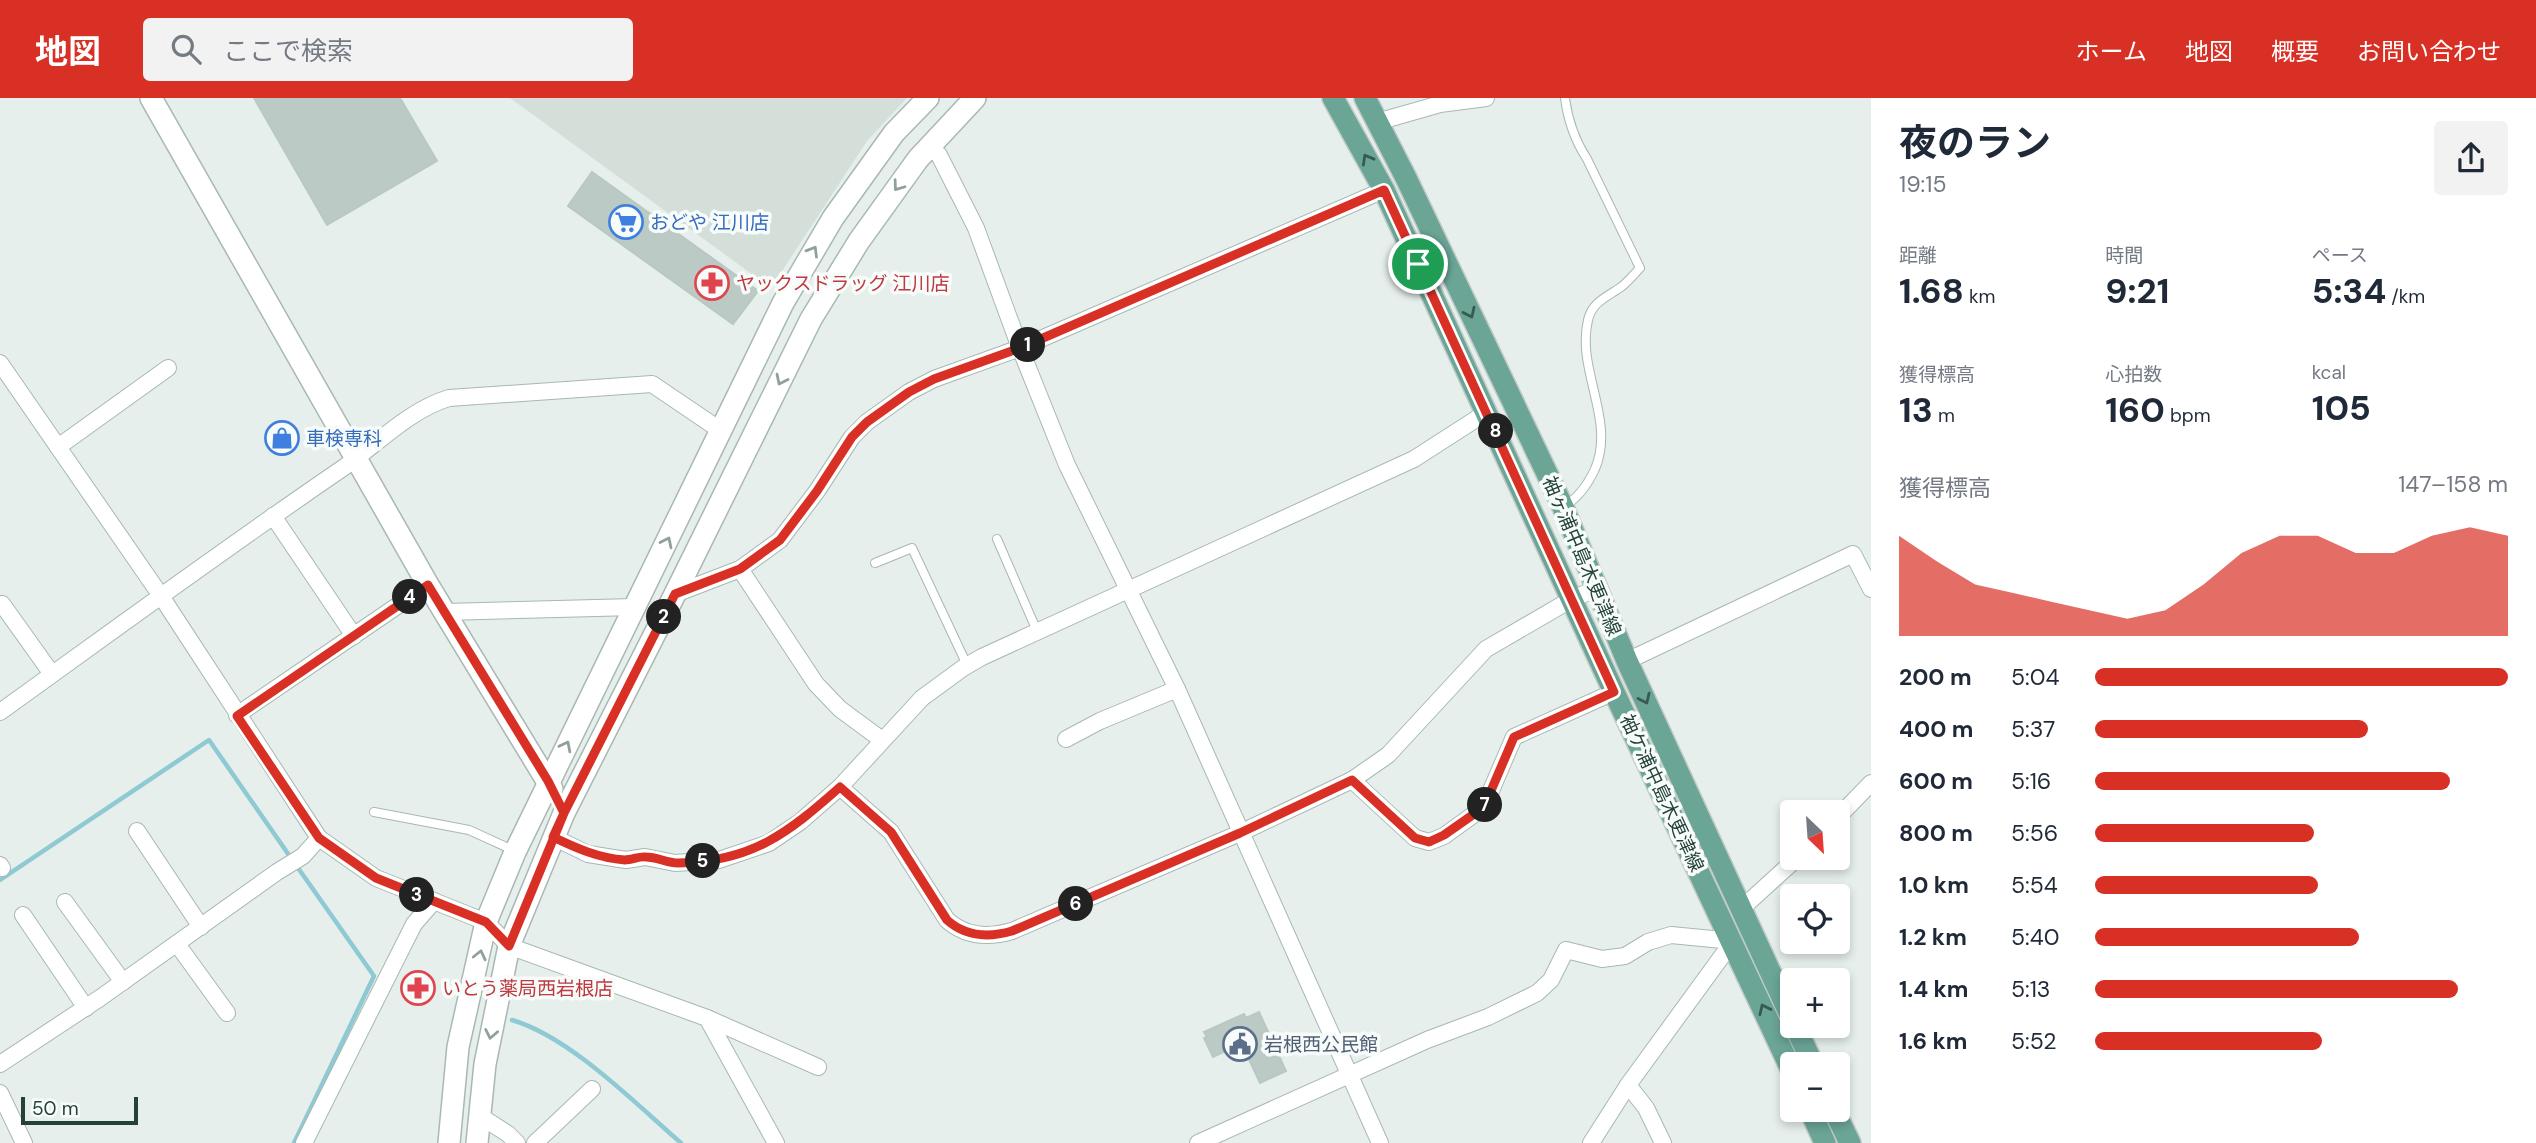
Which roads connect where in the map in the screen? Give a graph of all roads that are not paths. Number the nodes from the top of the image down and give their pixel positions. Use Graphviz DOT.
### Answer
graph roads {
  1 [pos="151,98"];
  2 [pos="928,98"];
  3 [pos="975,98"];
  4 [pos="1333,98"];
  5 [pos="1365,98"];
  6 [pos="1486,98"];
  7 [pos="1565,98"];
  8 [pos="1377,121"];
  9 [pos="929,147"];
  10 [pos="1384,190"];
  11 [pos="1020,348"];
  12 [pos="0,364"];
  13 [pos="168,368"];
  14 [pos="1487,412"];
  15 [pos="720,430"];
  16 [pos="58,447"];
  17 [pos="358,458"];
  18 [pos="1563,507"];
  19 [pos="273,516"];
  20 [pos="997,539"];
  21 [pos="875,563"];
  22 [pos="740,569"];
  23 [pos="428,585"];
  24 [pos="1596,589"];
  25 [pos="1871,589"];
  26 [pos="1129,590"];
  27 [pos="675,594"];
  28 [pos="161,596"];
  29 [pos="1572,599"];
  30 [pos="2,604"];
  31 [pos="635,607"];
  32 [pos="445,612"];
  33 [pos="1037,631"];
  34 [pos="354,636"];
  35 [pos="1628,661"];
  36 [pos="967,665"];
  37 [pos="52,674"];
  38 [pos="1177,689"];
  39 [pos="1614,692"];
  40 [pos="0,712"];
  41 [pos="237,716"];
  42 [pos="1066,739"];
  43 [pos="881,740"];
  44 [pos="1352,780"];
  45 [pos="548,781"];
  46 [pos="1871,783"];
  47 [pos="840,787"];
  48 [pos="1850,805"];
  49 [pos="374,812"];
  50 [pos="564,813"];
  51 [pos="137,831"];
  52 [pos="1240,833"];
  53 [pos="553,837"];
  54 [pos="319,838"];
  55 [pos="515,852"];
  56 [pos="1784,870"];
  57 [pos="434,901"];
  58 [pos="65,902"];
  59 [pos="1741,909"];
  60 [pos="23,915"];
  61 [pos="486,922"];
  62 [pos="201,927"];
  63 [pos="1732,941"];
  64 [pos="177,944"];
  65 [pos="509,946"];
  66 [pos="123,982"];
  67 [pos="1780,992"];
  68 [pos="86,1008"];
  69 [pos="227,1013"];
  70 [pos="707,1018"];
  71 [pos="1783,1052"];
  72 [pos="0,1063"];
  73 [pos="818,1067"];
  74 [pos="1349,1075"];
  75 [pos="1628,1085"];
  76 [pos="592,1089"];
  77 [pos="0,1093"];
  78 [pos="480,1116"];
  79 [pos="1815,1122"];
  80 [pos="1840,1122"];
  81 [pos="24,1143"];
  82 [pos="304,1143"];
  83 [pos="449,1143"];
  84 [pos="477,1143"];
  85 [pos="517,1143"];
  86 [pos="536,1143"];
  87 [pos="776,1143"];
  88 [pos="1198,1143"];
  89 [pos="1380,1143"];
  90 [pos="1591,1143"];
  91 [pos="1663,1143"];
  92 [pos="1825,1143"];
  93 [pos="1850,1143"];
  1 -- 17 [label="street"];
  15 -- 2 [label="street, one-way"];
  3 -- 9 [label="street"];
  10 -- 4 [label="main road, 袖ケ浦中島木更津線, one-way"];
  5 -- 8 [label="main road, 袖ヶ浦中島木更津線"];
  6 -- 8 [label="street"];
  7 -- 18 [label="lane"];
  8 -- 18 [label="main road, 袖ヶ浦中島木更津線, one-way"];
  9 -- 11 [label="street"];
  9 -- 27 [label="street, one-way"];
  10 -- 11 [label="street"];
  10 -- 14 [label="main road, 袖ケ浦中島木更津線"];
  11 -- 22 [label="street"];
  11 -- 26 [label="street"];
  12 -- 16 [label="street"];
  13 -- 16 [label="street"];
  14 -- 26 [label="street"];
  14 -- 29 [label="main road, 袖ケ浦中島木更津線"];
  15 -- 17 [label="street"];
  31 -- 15 [label="street, one-way"];
  16 -- 28 [label="street"];
  17 -- 19 [label="street"];
  17 -- 23 [label="street"];
  18 -- 24 [label="main road, 袖ヶ浦中島木更津線"];
  19 -- 28 [label="street"];
  19 -- 34 [label="street"];
  20 -- 33 [label="lane"];
  21 -- 36 [label="lane"];
  22 -- 27 [label="street"];
  22 -- 43 [label="street"];
  23 -- 32 [label="street"];
  23 -- 34 [label="street"];
  24 -- 29 [label="street"];
  24 -- 35 [label="main road, 袖ヶ浦中島木更津線"];
  25 -- 35 [label="street"];
  26 -- 33 [label="street"];
  26 -- 38 [label="street"];
  27 -- 50 [label="street"];
  28 -- 37 [label="street"];
  28 -- 41 [label="street"];
  29 -- 39 [label="main road, 袖ケ浦中島木更津線"];
  29 -- 44 [label="street"];
  30 -- 37 [label="street"];
  31 -- 32 [label="street"];
  45 -- 31 [label="street, one-way"];
  32 -- 45 [label="street"];
  33 -- 36 [label="street"];
  34 -- 41 [label="street"];
  35 -- 59 [label="main road, 袖ヶ浦中島木更津線, one-way"];
  36 -- 43 [label="street"];
  37 -- 40 [label="street"];
  38 -- 42 [label="street"];
  38 -- 52 [label="street"];
  39 -- 44 [label="street"];
  39 -- 63 [label="main road, 袖ケ浦中島木更津線"];
  41 -- 54 [label="street"];
  43 -- 47 [label="street"];
  44 -- 52 [label="street"];
  45 -- 50 [label="street"];
  45 -- 55 [label="street"];
  46 -- 48 [label="street"];
  47 -- 52 [label="street"];
  47 -- 53 [label="street"];
  49 -- 55 [label="lane"];
  50 -- 53 [label="street"];
  51 -- 62 [label="street"];
  52 -- 74 [label="street"];
  53 -- 65 [label="street"];
  54 -- 57 [label="street"];
  54 -- 62 [label="street"];
  55 -- 61 [label="street"];
  56 -- 59 [label="street"];
  57 -- 61 [label="street"];
  57 -- 82 [label="street"];
  58 -- 66 [label="street"];
  59 -- 67 [label="main road, 袖ヶ浦中島木更津線"];
  60 -- 68 [label="street"];
  61 -- 65 [label="street"];
  83 -- 61 [label="street, one-way"];
  62 -- 64 [label="street"];
  71 -- 63 [label="main road, 袖ケ浦中島木更津線, one-way"];
  63 -- 74 [label="street"];
  63 -- 75 [label="street"];
  64 -- 66 [label="street"];
  64 -- 69 [label="street"];
  65 -- 70 [label="street"];
  65 -- 78 [label="street, one-way"];
  66 -- 68 [label="street"];
  68 -- 72 [label="street"];
  70 -- 73 [label="street"];
  70 -- 87 [label="street"];
  74 -- 88 [label="street"];
  74 -- 89 [label="street"];
  75 -- 90 [label="street"];
  75 -- 91 [label="street"];
  76 -- 86 [label="street"];
  77 -- 81 [label="street"];
  78 -- 84 [label="street"];
  78 -- 85 [label="street"];
  79 -- 92 [label="main road"];
  80 -- 93 [label="main road"];
}
